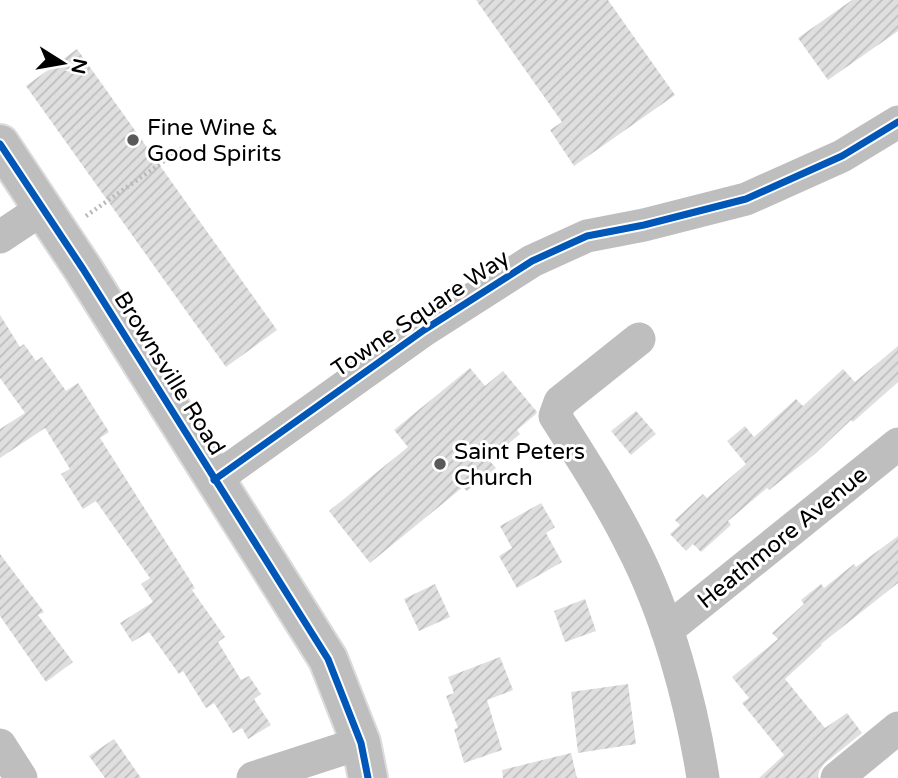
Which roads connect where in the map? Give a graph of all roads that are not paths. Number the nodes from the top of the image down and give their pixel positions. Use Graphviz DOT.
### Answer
graph roads {
  1 [pos="898,121"];
  2 [pos="0,144"];
  3 [pos="51,222"];
  4 [pos="0,237"];
  5 [pos="639,340"];
  6 [pos="898,444"];
  7 [pos="214,480"];
  8 [pos="667,629"];
  9 [pos="898,728"];
  10 [pos="0,744"];
  11 [pos="364,760"];
  12 [pos="21,778"];
  13 [pos="253,778"];
  14 [pos="703,778"];
  15 [pos="837,778"];
  1 -- 7 [label="street, Towne Square Way"];
  2 -- 3 [label="main road, Brownsville Road"];
  3 -- 4 [label="street"];
  3 -- 7 [label="main road, Brownsville Road"];
  5 -- 8 [label="street"];
  6 -- 8 [label="street, Heathmore Avenue"];
  7 -- 11 [label="main road, Brownsville Road"];
  8 -- 14 [label="street"];
  9 -- 15 [label="street"];
  10 -- 12 [label="street"];
  11 -- 13 [label="street"];
}
